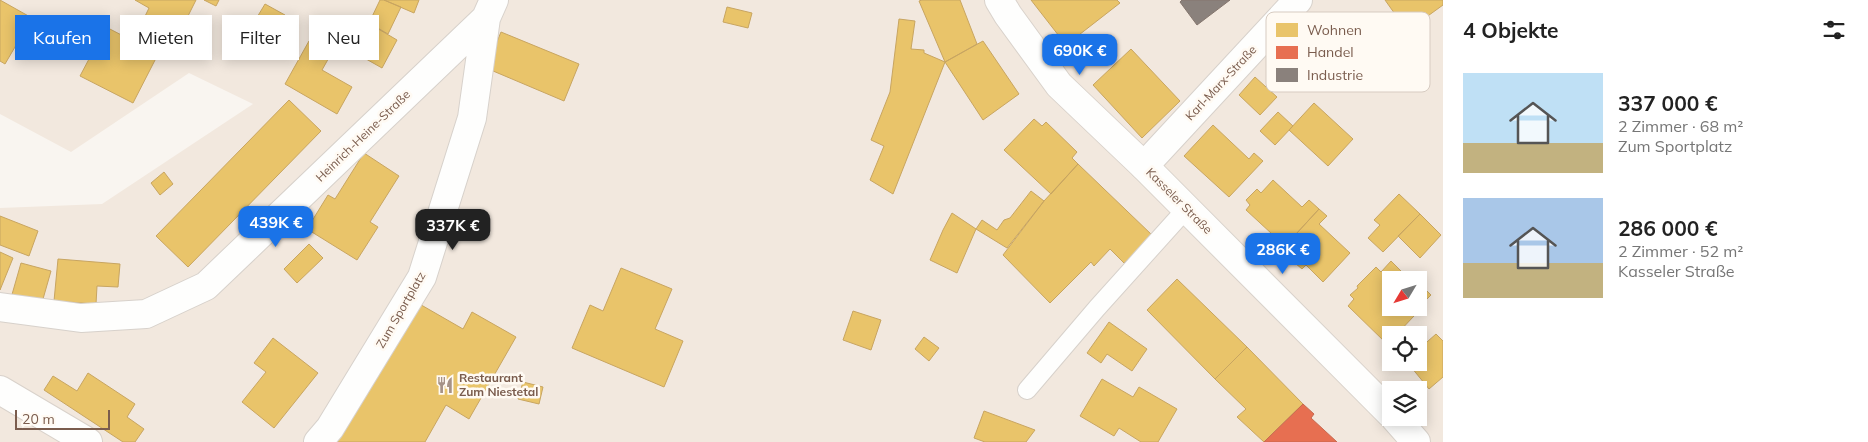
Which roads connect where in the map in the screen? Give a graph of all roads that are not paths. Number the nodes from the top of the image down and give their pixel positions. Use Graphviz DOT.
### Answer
graph roads {
  1 [pos="999,0"];
  2 [pos="1298,0"];
  3 [pos="490,9"];
  4 [pos="1287,12"];
  5 [pos="1266,34"];
  6 [pos="1144,166"];
  7 [pos="1187,208"];
  8 [pos="0,308"];
  9 [pos="0,390"];
  10 [pos="1027,390"];
  11 [pos="1382,405"];
  12 [pos="1402,426"];
  13 [pos="88,442"];
  14 [pos="318,442"];
  15 [pos="1416,442"];
  1 -- 6 [label="street, Kasseler Straße"];
  2 -- 4 [label="street, Karl-Marx-Straße"];
  3 -- 8 [label="street, Heinrich-Heine-Straße"];
  3 -- 14 [label="street, Zum Sportplatz"];
  5 -- 6 [label="street, Karl-Marx-Straße"];
  6 -- 7 [label="street, Kasseler Straße"];
  7 -- 10 [label="lane"];
  7 -- 11 [label="street, Kasseler Straße"];
  9 -- 13 [label="street"];
  12 -- 15 [label="street"];
}
